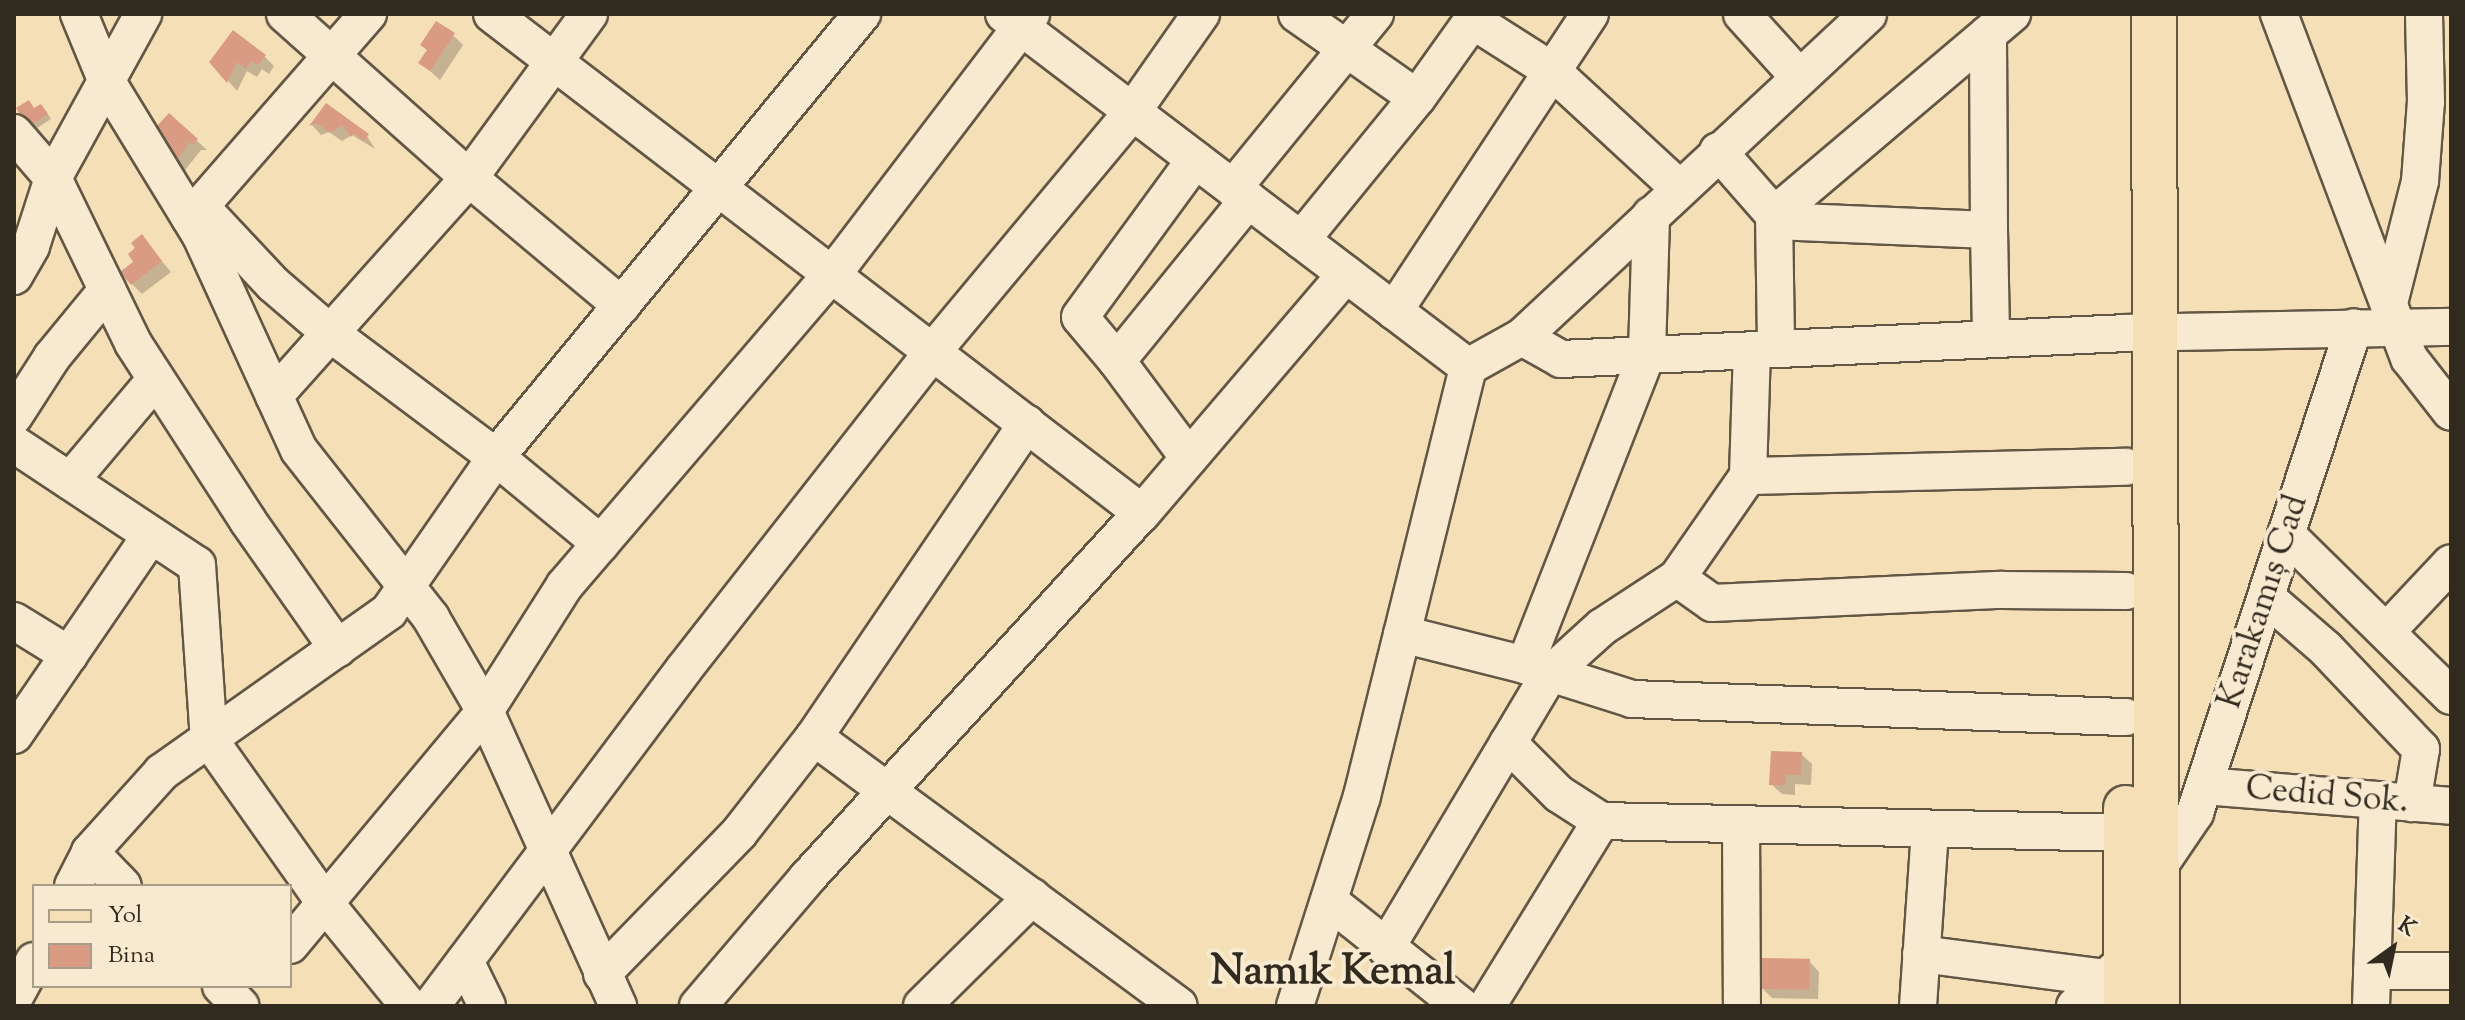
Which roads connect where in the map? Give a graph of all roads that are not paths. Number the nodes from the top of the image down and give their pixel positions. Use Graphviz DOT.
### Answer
graph roads {
  1 [pos="79,14"];
  2 [pos="143,14"];
  3 [pos="285,14"];
  4 [pos="368,14"];
  5 [pos="492,14"];
  6 [pos="589,14"];
  7 [pos="862,14"];
  8 [pos="1201,14"];
  9 [pos="1297,14"];
  10 [pos="1375,14"];
  11 [pos="1590,14"];
  12 [pos="1742,14"];
  13 [pos="1868,14"];
  14 [pos="2126,14"];
  15 [pos="2154,14"];
  16 [pos="2279,14"];
  17 [pos="2424,14"];
  18 [pos="1474,17"];
  19 [pos="1018,18"];
  20 [pos="2000,24"];
  21 [pos="1347,50"];
  22 [pos="332,54"];
  23 [pos="554,61"];
  24 [pos="1552,71"];
  25 [pos="2438,74"];
  26 [pos="1798,76"];
  27 [pos="107,82"];
  28 [pos="1417,98"];
  29 [pos="1132,112"];
  30 [pos="14,133"];
  31 [pos="1718,151"];
  32 [pos="2437,154"];
  33 [pos="1195,160"];
  34 [pos="53,178"];
  35 [pos="469,178"];
  36 [pos="721,187"];
  37 [pos="1679,188"];
  38 [pos="1240,194"];
  39 [pos="195,212"];
  40 [pos="1651,215"];
  41 [pos="1775,218"];
  42 [pos="1989,230"];
  43 [pos="1301,240"];
  44 [pos="20,253"];
  45 [pos="833,272"];
  46 [pos="1346,274"];
  47 [pos="107,290"];
  48 [pos="622,306"];
  49 [pos="1394,311"];
  50 [pos="2354,327"];
  51 [pos="2451,327"];
  52 [pos="2398,329"];
  53 [pos="330,333"];
  54 [pos="2141,333"];
  55 [pos="1522,337"];
  56 [pos="1991,339"];
  57 [pos="934,350"];
  58 [pos="1764,350"];
  59 [pos="1647,353"];
  60 [pos="1117,361"];
  61 [pos="1468,367"];
  62 [pos="156,379"];
  63 [pos="274,396"];
  64 [pos="2451,412"];
  65 [pos="14,416"];
  66 [pos="1027,423"];
  67 [pos="14,444"];
  68 [pos="496,457"];
  69 [pos="1189,458"];
  70 [pos="2126,467"];
  71 [pos="1748,476"];
  72 [pos="70,481"];
  73 [pos="1142,513"];
  74 [pos="2286,534"];
  75 [pos="151,535"];
  76 [pos="601,544"];
  77 [pos="2451,563"];
  78 [pos="1677,578"];
  79 [pos="407,586"];
  80 [pos="2126,591"];
  81 [pos="2266,597"];
  82 [pos="14,621"];
  83 [pos="2387,631"];
  84 [pos="1402,634"];
  85 [pos="338,649"];
  86 [pos="69,655"];
  87 [pos="1537,670"];
  88 [pos="2451,696"];
  89 [pos="485,711"];
  90 [pos="2126,717"];
  91 [pos="14,735"];
  92 [pos="814,737"];
  93 [pos="209,739"];
  94 [pos="1508,743"];
  95 [pos="2204,786"];
  96 [pos="889,791"];
  97 [pos="2395,801"];
  98 [pos="2451,806"];
  99 [pos="1601,821"];
  100 [pos="1741,825"];
  101 [pos="1930,829"];
  102 [pos="2126,833"];
  103 [pos="90,852"];
  104 [pos="548,853"];
  105 [pos="2157,869"];
  106 [pos="74,884"];
  107 [pos="121,884"];
  108 [pos="1032,897"];
  109 [pos="1329,901"];
  110 [pos="325,903"];
  111 [pos="2157,924"];
  112 [pos="292,943"];
  113 [pos="1386,948"];
  114 [pos="1921,954"];
  115 [pos="465,961"];
  116 [pos="32,965"];
  117 [pos="2451,971"];
  118 [pos="602,974"];
  119 [pos="2119,981"];
  120 [pos="223,988"];
  121 [pos="254,988"];
  122 [pos="2372,988"];
  123 [pos="14,998"];
  124 [pos="240,1006"];
  125 [pos="409,1006"];
  126 [pos="431,1006"];
  127 [pos="487,1006"];
  128 [pos="618,1006"];
  129 [pos="698,1006"];
  130 [pos="922,1006"];
  131 [pos="1178,1006"];
  132 [pos="1295,1006"];
  133 [pos="1461,1006"];
  134 [pos="1487,1006"];
  135 [pos="1742,1006"];
  136 [pos="1918,1006"];
  137 [pos="2075,1006"];
  138 [pos="2157,1006"];
  1 -- 27 [label="street"];
  2 -- 27 [label="street"];
  3 -- 22 [label="street"];
  4 -- 22 [label="street"];
  5 -- 23 [label="street"];
  6 -- 23 [label="street"];
  7 -- 36 [label="street"];
  8 -- 29 [label="street"];
  9 -- 21 [label="street"];
  10 -- 21 [label="street"];
  11 -- 24 [label="street"];
  12 -- 26 [label="street"];
  13 -- 26 [label="street"];
  14 -- 54 [label="main road"];
  15 -- 54 [label="main road"];
  16 -- 52 [label="street"];
  17 -- 25 [label="street"];
  18 -- 24 [label="street"];
  18 -- 28 [label="street"];
  19 -- 29 [label="street"];
  19 -- 45 [label="street"];
  20 -- 41 [label="street"];
  20 -- 42 [label="street"];
  21 -- 28 [label="street"];
  21 -- 38 [label="street"];
  22 -- 35 [label="street"];
  22 -- 39 [label="street"];
  23 -- 35 [label="street"];
  23 -- 36 [label="street"];
  24 -- 37 [label="street"];
  24 -- 49 [label="street"];
  25 -- 32 [label="street"];
  26 -- 31 [label="street"];
  27 -- 34 [label="street"];
  27 -- 39 [label="street"];
  28 -- 43 [label="street"];
  29 -- 33 [label="street"];
  29 -- 57 [label="street"];
  30 -- 34 [label="street"];
  31 -- 37 [label="street"];
  31 -- 41 [label="street"];
  32 -- 52 [label="street"];
  33 -- 38 [label="street"];
  33 -- 60 [label="street"];
  34 -- 44 [label="street"];
  34 -- 47 [label="street"];
  35 -- 48 [label="street"];
  35 -- 53 [label="street"];
  36 -- 45 [label="street"];
  36 -- 48 [label="street"];
  37 -- 40 [label="street"];
  38 -- 43 [label="street"];
  38 -- 60 [label="street"];
  39 -- 53 [label="street"];
  39 -- 63 [label="street"];
  40 -- 55 [label="street"];
  40 -- 59 [label="street"];
  41 -- 42 [label="street"];
  41 -- 58 [label="street"];
  42 -- 56 [label="street"];
  43 -- 46 [label="street"];
  45 -- 57 [label="street"];
  45 -- 76 [label="street"];
  46 -- 49 [label="street"];
  46 -- 69 [label="street"];
  47 -- 62 [label="street"];
  47 -- 65 [label="street"];
  48 -- 68 [label="street"];
  49 -- 61 [label="street"];
  50 -- 52 [label="street"];
  50 -- 54 [label="street"];
  50 -- 74 [label="street, Karakamış Cad"];
  51 -- 52 [label="street"];
  52 -- 64 [label="street"];
  53 -- 63 [label="street"];
  53 -- 68 [label="street"];
  54 -- 56 [label="street"];
  54 -- 70 [label="main road"];
  54 -- 105 [label="main road"];
  55 -- 59 [label="street"];
  55 -- 61 [label="street"];
  56 -- 58 [label="street"];
  57 -- 66 [label="street"];
  57 -- 104 [label="street"];
  58 -- 59 [label="street"];
  58 -- 71 [label="street"];
  59 -- 87 [label="street"];
  60 -- 69 [label="street"];
  61 -- 84 [label="street"];
  62 -- 72 [label="street"];
  62 -- 85 [label="street"];
  63 -- 79 [label="street"];
  66 -- 73 [label="street"];
  66 -- 92 [label="street"];
  67 -- 72 [label="street"];
  68 -- 76 [label="street"];
  68 -- 79 [label="street"];
  69 -- 73 [label="street"];
  70 -- 71 [label="street"];
  70 -- 80 [label="main road"];
  71 -- 78 [label="street"];
  72 -- 75 [label="street"];
  73 -- 96 [label="street"];
  74 -- 81 [label="street, Karakamış Cad"];
  74 -- 83 [label="street"];
  75 -- 86 [label="street"];
  75 -- 93 [label="street"];
  76 -- 89 [label="street"];
  77 -- 83 [label="street"];
  78 -- 80 [label="street"];
  78 -- 87 [label="street"];
  79 -- 85 [label="street"];
  79 -- 89 [label="street"];
  80 -- 90 [label="main road"];
  81 -- 95 [label="street, Karakamış Cad"];
  81 -- 97 [label="street"];
  82 -- 86 [label="street"];
  83 -- 88 [label="street"];
  84 -- 87 [label="street"];
  84 -- 109 [label="street"];
  85 -- 93 [label="street"];
  86 -- 91 [label="street"];
  87 -- 90 [label="street"];
  87 -- 94 [label="street"];
  89 -- 104 [label="street"];
  89 -- 110 [label="street"];
  90 -- 102 [label="main road"];
  92 -- 96 [label="street"];
  92 -- 118 [label="street"];
  93 -- 103 [label="street"];
  93 -- 110 [label="street"];
  94 -- 99 [label="street"];
  94 -- 113 [label="street"];
  95 -- 97 [label="street, Cedid Sok."];
  95 -- 105 [label="street, Karakamış Cad"];
  96 -- 108 [label="street"];
  96 -- 129 [label="street"];
  97 -- 98 [label="street, Cedid Sok."];
  97 -- 122 [label="street"];
  99 -- 100 [label="street"];
  99 -- 134 [label="street"];
  100 -- 101 [label="street"];
  100 -- 135 [label="street"];
  101 -- 102 [label="street"];
  101 -- 114 [label="street"];
  102 -- 119 [label="main road"];
  103 -- 106 [label="street"];
  103 -- 107 [label="street"];
  104 -- 115 [label="street"];
  104 -- 118 [label="street"];
  105 -- 111 [label="main road"];
  108 -- 130 [label="street"];
  108 -- 131 [label="street"];
  109 -- 113 [label="street"];
  109 -- 132 [label="street"];
  110 -- 112 [label="street"];
  110 -- 125 [label="street"];
  111 -- 119 [label="street"];
  111 -- 138 [label="main road"];
  113 -- 133 [label="street"];
  114 -- 119 [label="street"];
  114 -- 136 [label="street"];
  115 -- 126 [label="street"];
  115 -- 127 [label="street"];
  116 -- 123 [label="street"];
  117 -- 122 [label="street"];
  118 -- 128 [label="street"];
  119 -- 137 [label="street"];
  120 -- 124 [label="street"];
  121 -- 124 [label="street"];
}
